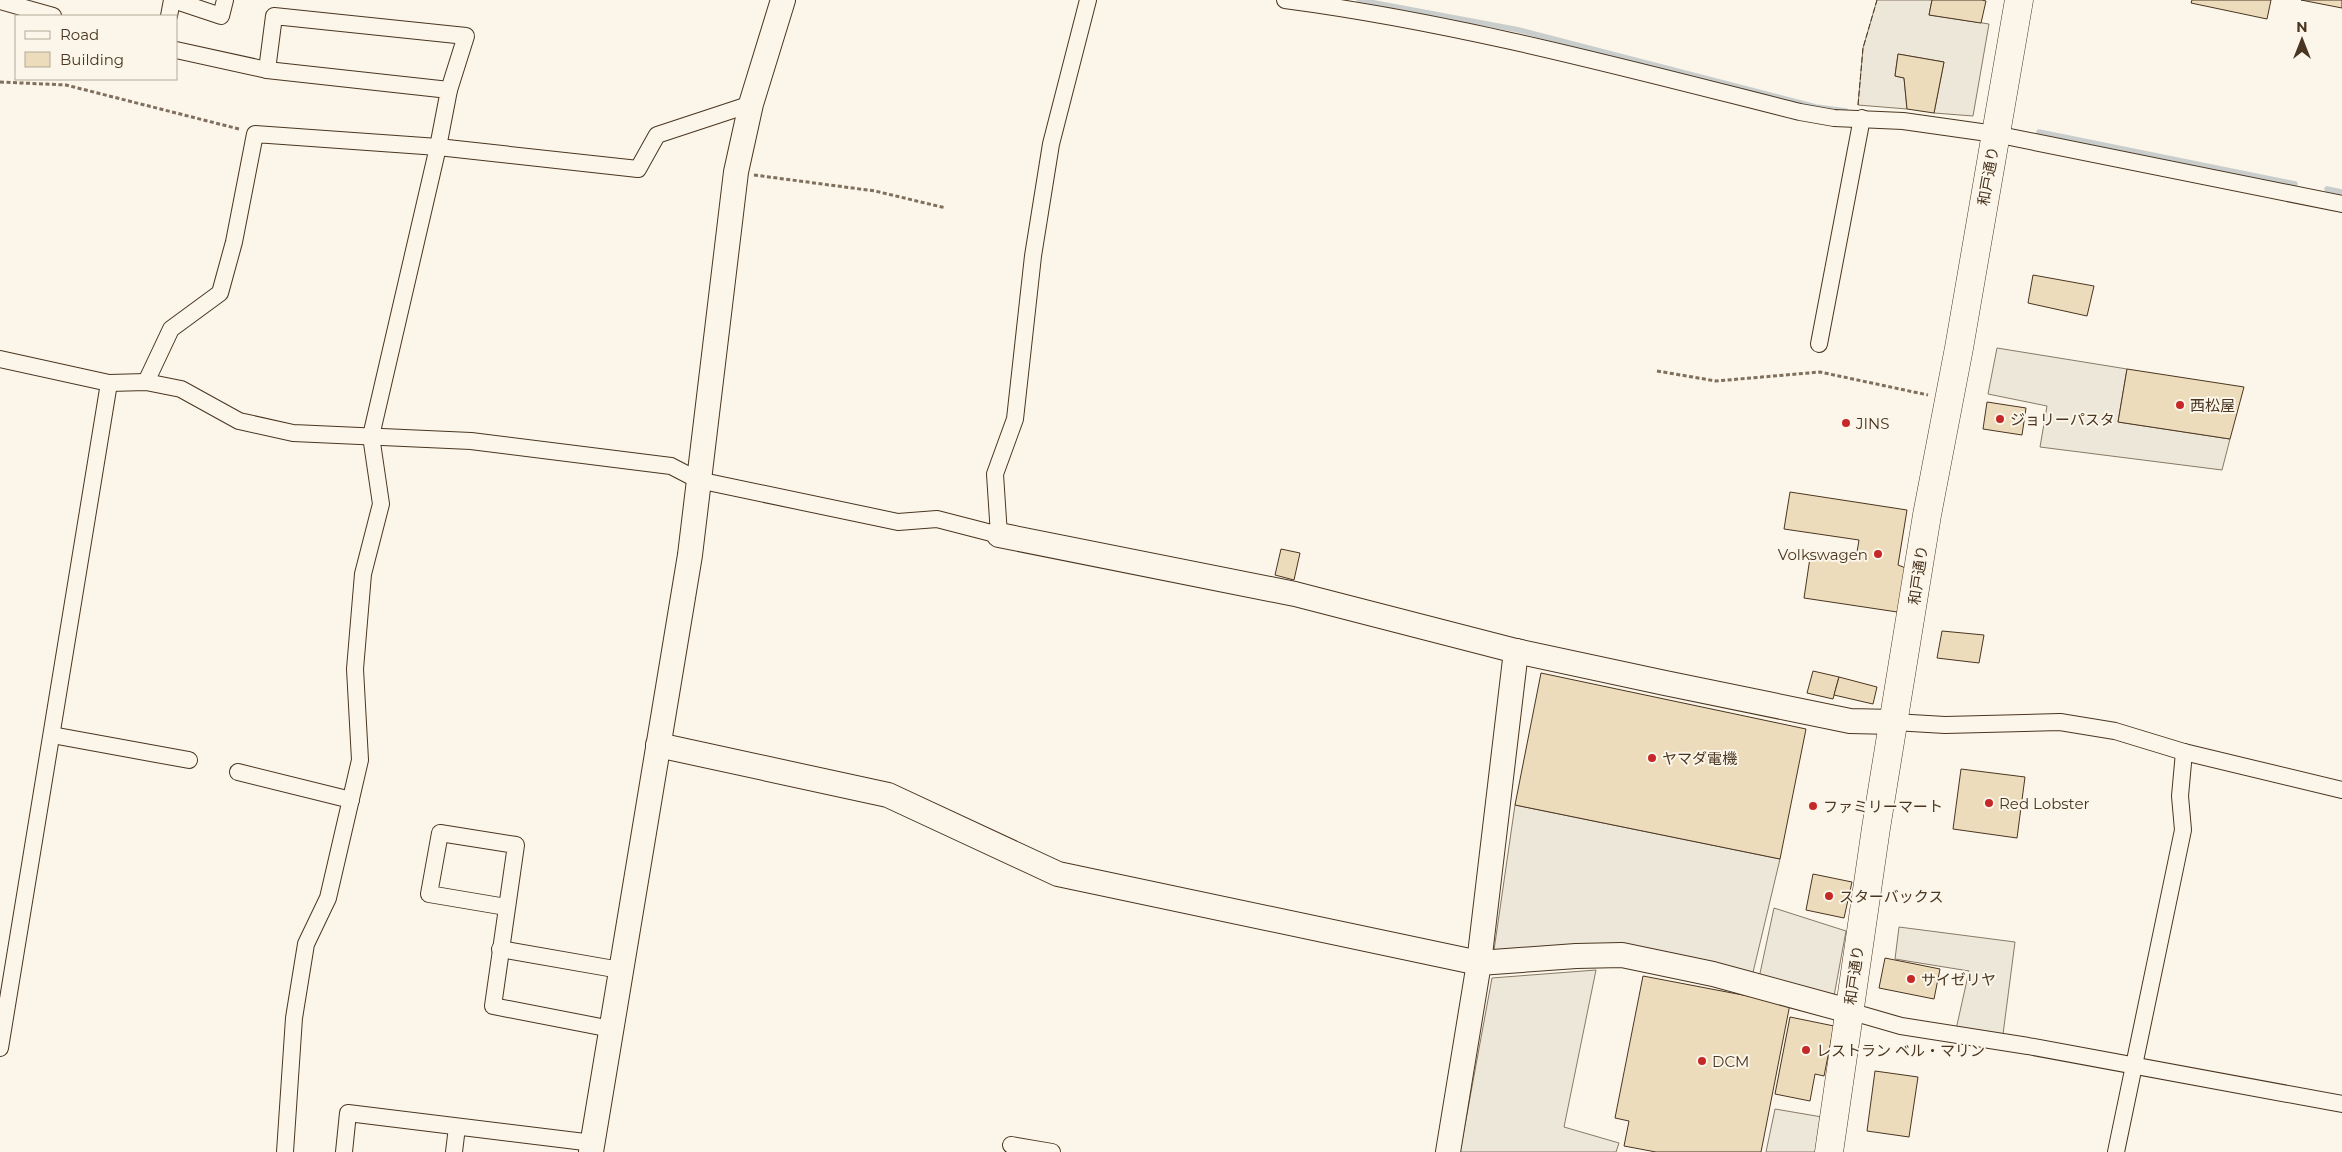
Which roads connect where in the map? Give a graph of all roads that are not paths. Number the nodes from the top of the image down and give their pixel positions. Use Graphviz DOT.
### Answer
graph roads {
  1 [pos="173,0"];
  2 [pos="225,0"];
  3 [pos="783,0"];
  4 [pos="1088,0"];
  5 [pos="1285,0"];
  6 [pos="2019,0"];
  7 [pos="0,2"];
  8 [pos="49,15"];
  9 [pos="169,15"];
  10 [pos="178,50"];
  11 [pos="267,70"];
  12 [pos="449,90"];
  13 [pos="751,104"];
  14 [pos="1862,118"];
  15 [pos="1995,134"];
  16 [pos="438,147"];
  17 [pos="2342,204"];
  18 [pos="1819,344"];
  19 [pos="0,359"];
  20 [pos="146,382"];
  21 [pos="109,384"];
  22 [pos="371,436"];
  23 [pos="698,480"];
  24 [pos="999,535"];
  25 [pos="1516,651"];
  26 [pos="1894,722"];
  27 [pos="52,735"];
  28 [pos="658,744"];
  29 [pos="2184,752"];
  30 [pos="189,760"];
  31 [pos="238,772"];
  32 [pos="2342,790"];
  33 [pos="351,800"];
  34 [pos="506,907"];
  35 [pos="500,949"];
  36 [pos="1480,963"];
  37 [pos="620,970"];
  38 [pos="1849,1011"];
  39 [pos="611,1029"];
  40 [pos="0,1048"];
  41 [pos="2134,1065"];
  42 [pos="2342,1104"];
  43 [pos="457,1127"];
  44 [pos="1011,1145"];
  45 [pos="592,1147"];
  46 [pos="285,1152"];
  47 [pos="344,1152"];
  48 [pos="454,1152"];
  49 [pos="1052,1152"];
  50 [pos="1448,1152"];
  51 [pos="1829,1152"];
  52 [pos="2116,1152"];
  1 -- 2 [label="street"];
  1 -- 9 [label="street"];
  3 -- 13 [label="street"];
  4 -- 24 [label="street"];
  5 -- 14 [label="street"];
  6 -- 15 [label="highway, 和戸通り"];
  7 -- 8 [label="street"];
  10 -- 11 [label="street"];
  11 -- 12 [label="street"];
  11 -- 12 [label="street"];
  12 -- 16 [label="street"];
  13 -- 16 [label="street"];
  13 -- 23 [label="street"];
  14 -- 15 [label="street"];
  14 -- 18 [label="street"];
  15 -- 17 [label="street"];
  15 -- 26 [label="highway, 和戸通り"];
  16 -- 20 [label="street"];
  16 -- 22 [label="street"];
  19 -- 21 [label="street"];
  20 -- 21 [label="street"];
  20 -- 22 [label="street"];
  21 -- 27 [label="street"];
  22 -- 23 [label="street"];
  22 -- 33 [label="street"];
  23 -- 24 [label="street"];
  23 -- 28 [label="street"];
  24 -- 25 [label="street"];
  25 -- 26 [label="street"];
  25 -- 36 [label="street"];
  26 -- 29 [label="street"];
  26 -- 38 [label="highway, 和戸通り"];
  27 -- 30 [label="street"];
  27 -- 40 [label="street"];
  28 -- 36 [label="street"];
  28 -- 37 [label="street"];
  29 -- 32 [label="street"];
  29 -- 41 [label="street"];
  31 -- 33 [label="street"];
  33 -- 46 [label="street"];
  34 -- 34 [label="street"];
  34 -- 35 [label="street"];
  35 -- 37 [label="street"];
  35 -- 39 [label="street"];
  36 -- 38 [label="street"];
  36 -- 50 [label="street"];
  37 -- 39 [label="street"];
  38 -- 41 [label="street"];
  38 -- 51 [label="highway, 和戸通り"];
  39 -- 45 [label="street"];
  41 -- 42 [label="street"];
  41 -- 52 [label="street"];
  43 -- 45 [label="street"];
  43 -- 47 [label="street"];
  43 -- 48 [label="street"];
  44 -- 49 [label="street"];
}
